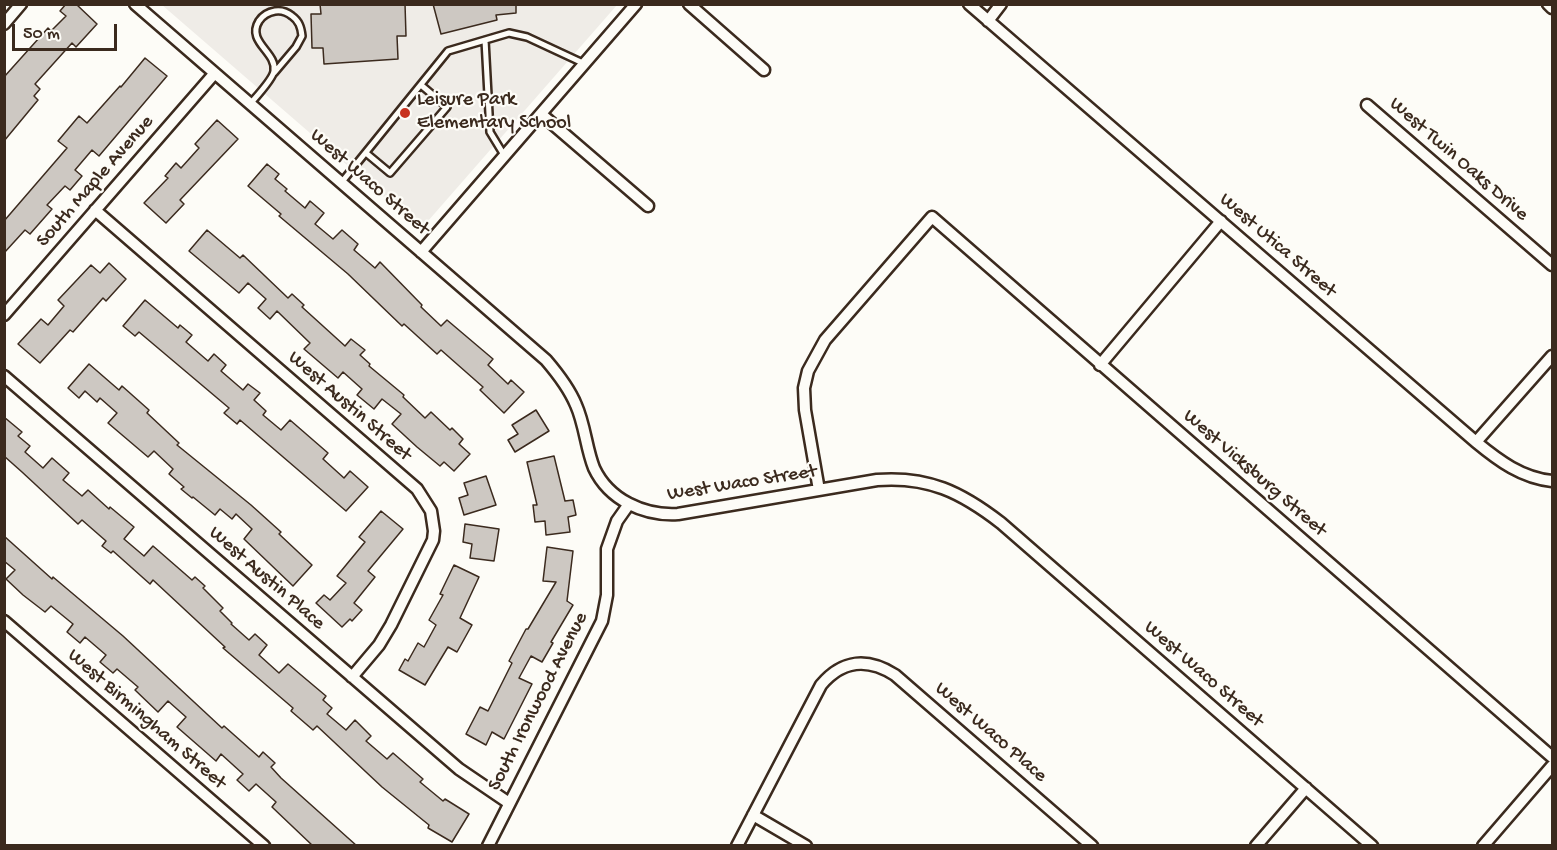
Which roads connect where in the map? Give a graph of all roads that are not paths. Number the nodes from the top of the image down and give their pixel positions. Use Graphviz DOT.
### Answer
graph roads {
  1 [pos="21,4"];
  2 [pos="135,4"];
  3 [pos="636,4"];
  4 [pos="689,4"];
  5 [pos="969,4"];
  6 [pos="1002,4"];
  7 [pos="1548,4"];
  8 [pos="1552,8"];
  9 [pos="988,21"];
  10 [pos="4,24"];
  11 [pos="485,40"];
  12 [pos="585,64"];
  13 [pos="764,70"];
  14 [pos="274,73"];
  15 [pos="214,74"];
  16 [pos="421,85"];
  17 [pos="250,104"];
  18 [pos="1367,105"];
  19 [pos="541,114"];
  20 [pos="366,153"];
  21 [pos="505,156"];
  22 [pos="341,183"];
  23 [pos="648,206"];
  24 [pos="95,210"];
  25 [pos="1221,221"];
  26 [pos="421,252"];
  27 [pos="1552,265"];
  28 [pos="4,315"];
  29 [pos="1552,356"];
  30 [pos="1100,365"];
  31 [pos="4,376"];
  32 [pos="1476,442"];
  33 [pos="1552,480"];
  34 [pos="819,490"];
  35 [pos="628,504"];
  36 [pos="4,621"];
  37 [pos="352,677"];
  38 [pos="1552,757"];
  39 [pos="1552,766"];
  40 [pos="1306,788"];
  41 [pos="509,803"];
  42 [pos="753,815"];
  43 [pos="264,846"];
  44 [pos="488,846"];
  45 [pos="737,846"];
  46 [pos="806,846"];
  47 [pos="1092,846"];
  48 [pos="1256,846"];
  49 [pos="1372,846"];
  50 [pos="1483,846"];
  1 -- 10 [label="street"];
  2 -- 15 [label="street, West Waco Street"];
  3 -- 12 [label="street"];
  4 -- 13 [label="street"];
  5 -- 9 [label="street, West Utica Street"];
  6 -- 9 [label="street"];
  7 -- 8 [label="street"];
  9 -- 25 [label="street, West Utica Street"];
  11 -- 12 [label="lane"];
  11 -- 16 [label="lane"];
  11 -- 21 [label="lane"];
  12 -- 19 [label="street"];
  14 -- 14 [label="lane"];
  14 -- 17 [label="lane"];
  15 -- 17 [label="street, West Waco Street"];
  15 -- 24 [label="street, South Maple Avenue"];
  16 -- 20 [label="lane"];
  16 -- 20 [label="lane"];
  17 -- 22 [label="street, West Waco Street"];
  18 -- 27 [label="street, West Twin Oaks Drive"];
  19 -- 21 [label="street"];
  19 -- 23 [label="street"];
  20 -- 22 [label="lane"];
  21 -- 26 [label="street"];
  22 -- 26 [label="street, West Waco Street"];
  24 -- 28 [label="street, South Maple Avenue"];
  24 -- 37 [label="street, West Austin Street"];
  25 -- 30 [label="street"];
  25 -- 32 [label="street, West Utica Street"];
  26 -- 35 [label="street, West Waco Street"];
  29 -- 32 [label="street"];
  30 -- 34 [label="street, West Vicksburg Street"];
  30 -- 38 [label="street, West Vicksburg Street"];
  31 -- 37 [label="street, West Austin Place"];
  32 -- 33 [label="street, West Utica Street"];
  34 -- 35 [label="street, West Waco Street"];
  34 -- 40 [label="street, West Waco Street"];
  35 -- 41 [label="street, South Ironwood Avenue"];
  36 -- 43 [label="street, West Birmingham Street"];
  37 -- 41 [label="street, West Austin Place"];
  39 -- 50 [label="street"];
  40 -- 48 [label="street"];
  40 -- 49 [label="street, West Waco Street"];
  41 -- 44 [label="street, South Ironwood Avenue"];
  42 -- 45 [label="street"];
  42 -- 46 [label="street"];
  42 -- 47 [label="street, West Waco Place"];
}
